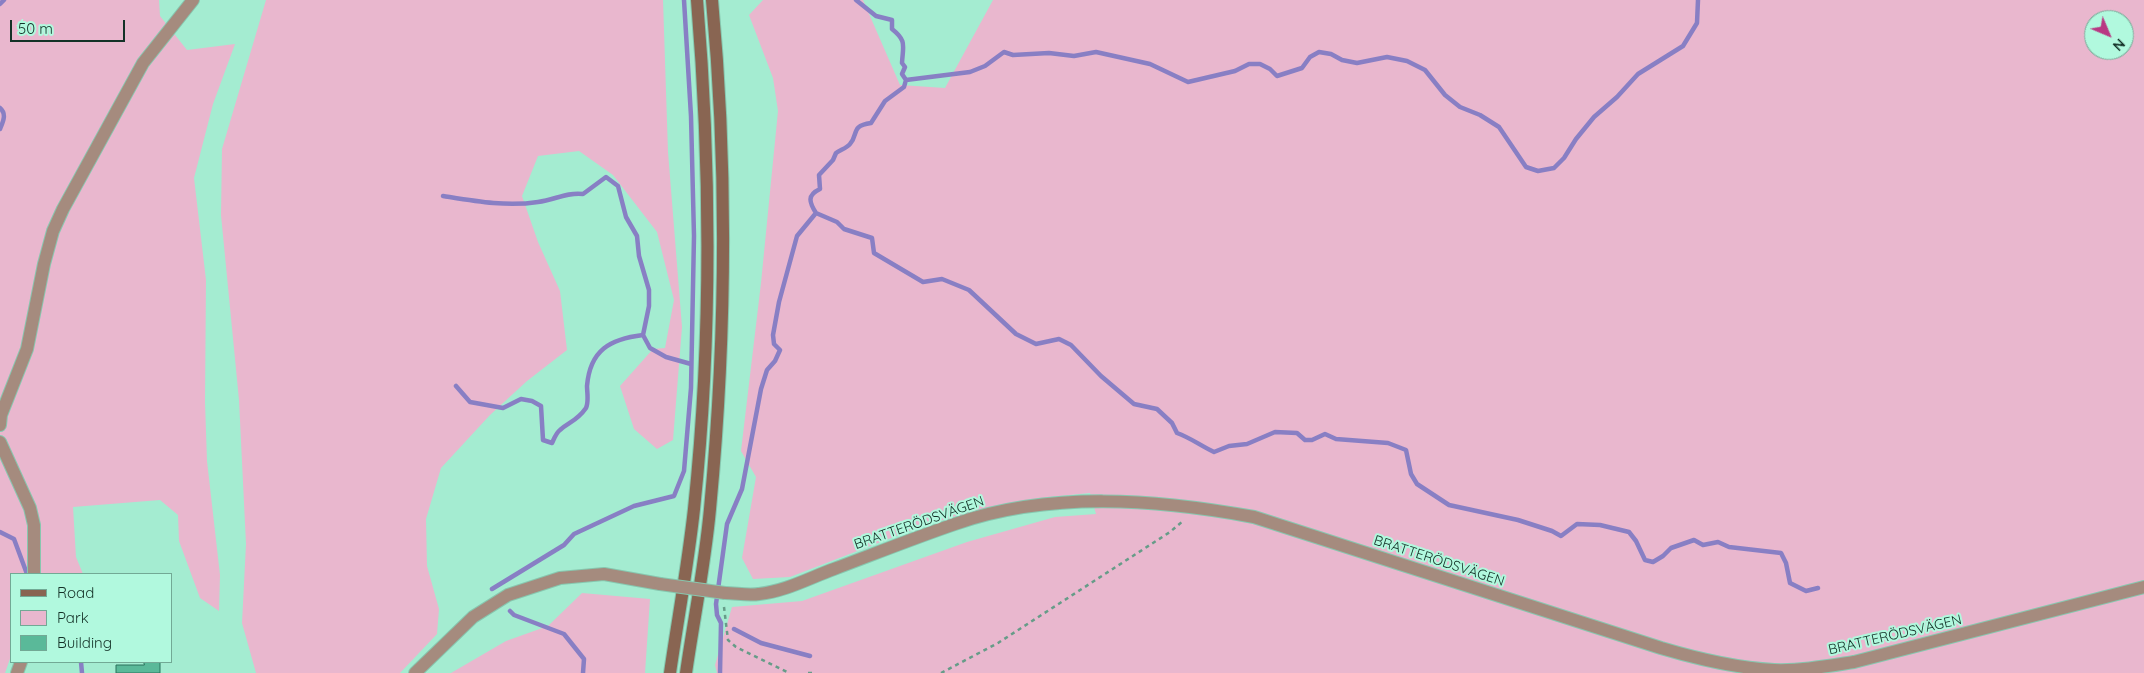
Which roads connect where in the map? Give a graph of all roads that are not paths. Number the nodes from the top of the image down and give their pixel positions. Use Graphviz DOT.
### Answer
graph roads {
  1 [pos="193,0"];
  2 [pos="697,0"];
  3 [pos="712,0"];
  4 [pos="0,424"];
  5 [pos="0,442"];
  6 [pos="34,573"];
  7 [pos="2144,587"];
  8 [pos="415,673"];
  9 [pos="670,673"];
  10 [pos="686,673"];
  1 -- 4 [label="street"];
  2 -- 9 [label="main road"];
  3 -- 10 [label="main road"];
  5 -- 6 [label="street"];
  7 -- 8 [label="street, BRATTERÖDSVÄGEN, bridge"];
}
